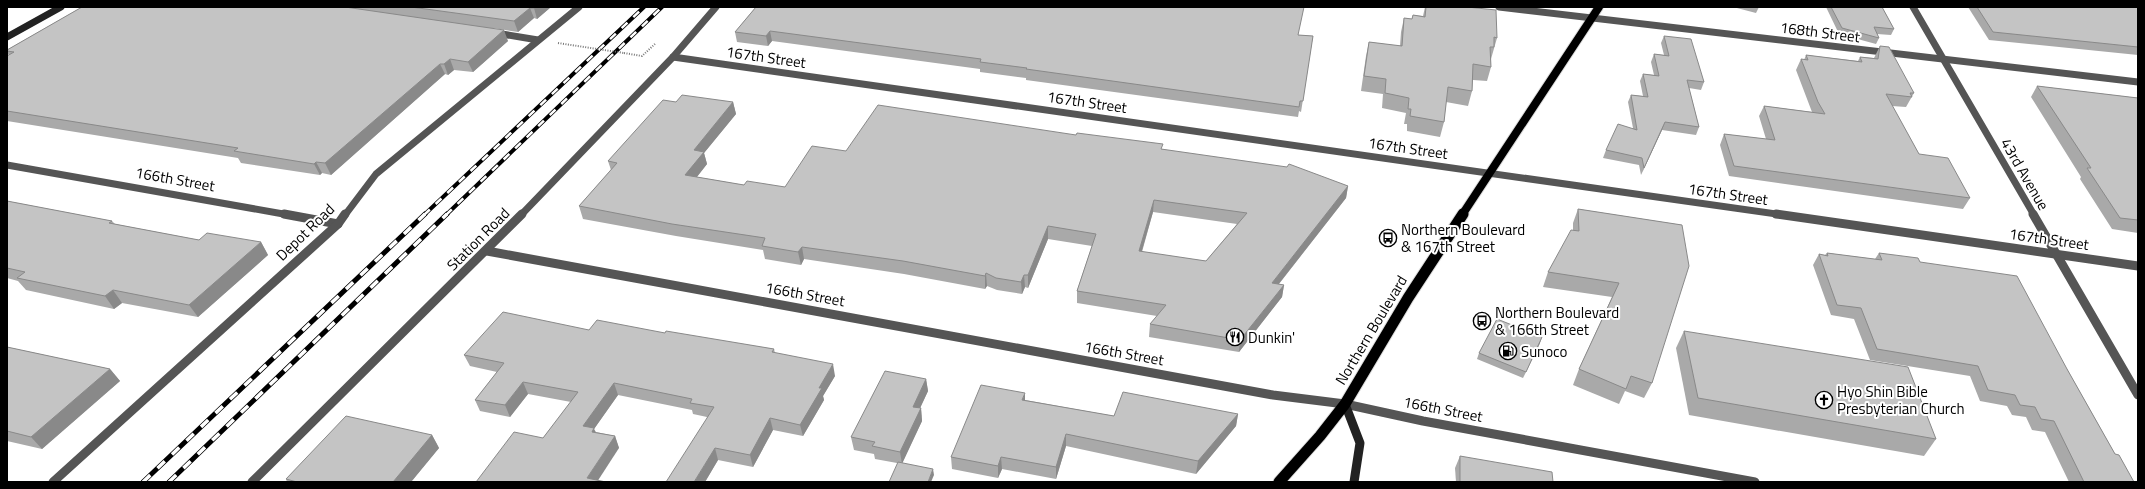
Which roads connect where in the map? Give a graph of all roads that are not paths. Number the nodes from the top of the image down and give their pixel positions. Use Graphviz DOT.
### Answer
graph roads {
  1 [pos="61,7"];
  2 [pos="579,7"];
  3 [pos="716,7"];
  4 [pos="1499,7"];
  5 [pos="1599,7"];
  6 [pos="1913,7"];
  7 [pos="1592,18"];
  8 [pos="491,32"];
  9 [pos="7,37"];
  10 [pos="538,40"];
  11 [pos="673,58"];
  12 [pos="1943,59"];
  13 [pos="2138,82"];
  14 [pos="7,165"];
  15 [pos="1490,174"];
  16 [pos="338,224"];
  17 [pos="487,251"];
  18 [pos="2056,254"];
  19 [pos="2138,266"];
  20 [pos="2138,395"];
  21 [pos="1346,404"];
  22 [pos="53,482"];
  23 [pos="252,482"];
  24 [pos="1279,482"];
  25 [pos="1354,482"];
  26 [pos="1755,482"];
  1 -- 9 [label="street"];
  2 -- 10 [label="street, Depot Road"];
  3 -- 11 [label="street, Station Road"];
  4 -- 7 [label="street, 168th Street"];
  5 -- 7 [label="main road, Northern Boulevard"];
  6 -- 12 [label="street, 43rd Avenue"];
  7 -- 12 [label="street, 168th Street"];
  7 -- 15 [label="main road, Northern Boulevard"];
  8 -- 10 [label="street"];
  10 -- 16 [label="street, Depot Road"];
  11 -- 15 [label="street, 167th Street"];
  11 -- 17 [label="street, Station Road"];
  12 -- 13 [label="street, 168th Street"];
  12 -- 18 [label="street, 43rd Avenue"];
  14 -- 16 [label="street, 166th Street"];
  15 -- 18 [label="street, 167th Street"];
  15 -- 21 [label="main road, Northern Boulevard"];
  16 -- 22 [label="street, Depot Road"];
  17 -- 21 [label="street, 166th Street"];
  17 -- 23 [label="street, Station Road"];
  18 -- 19 [label="street, 167th Street"];
  18 -- 20 [label="street, 43rd Avenue"];
  21 -- 24 [label="main road, Northern Boulevard"];
  21 -- 25 [label="street"];
  21 -- 26 [label="street, 166th Street"];
}
